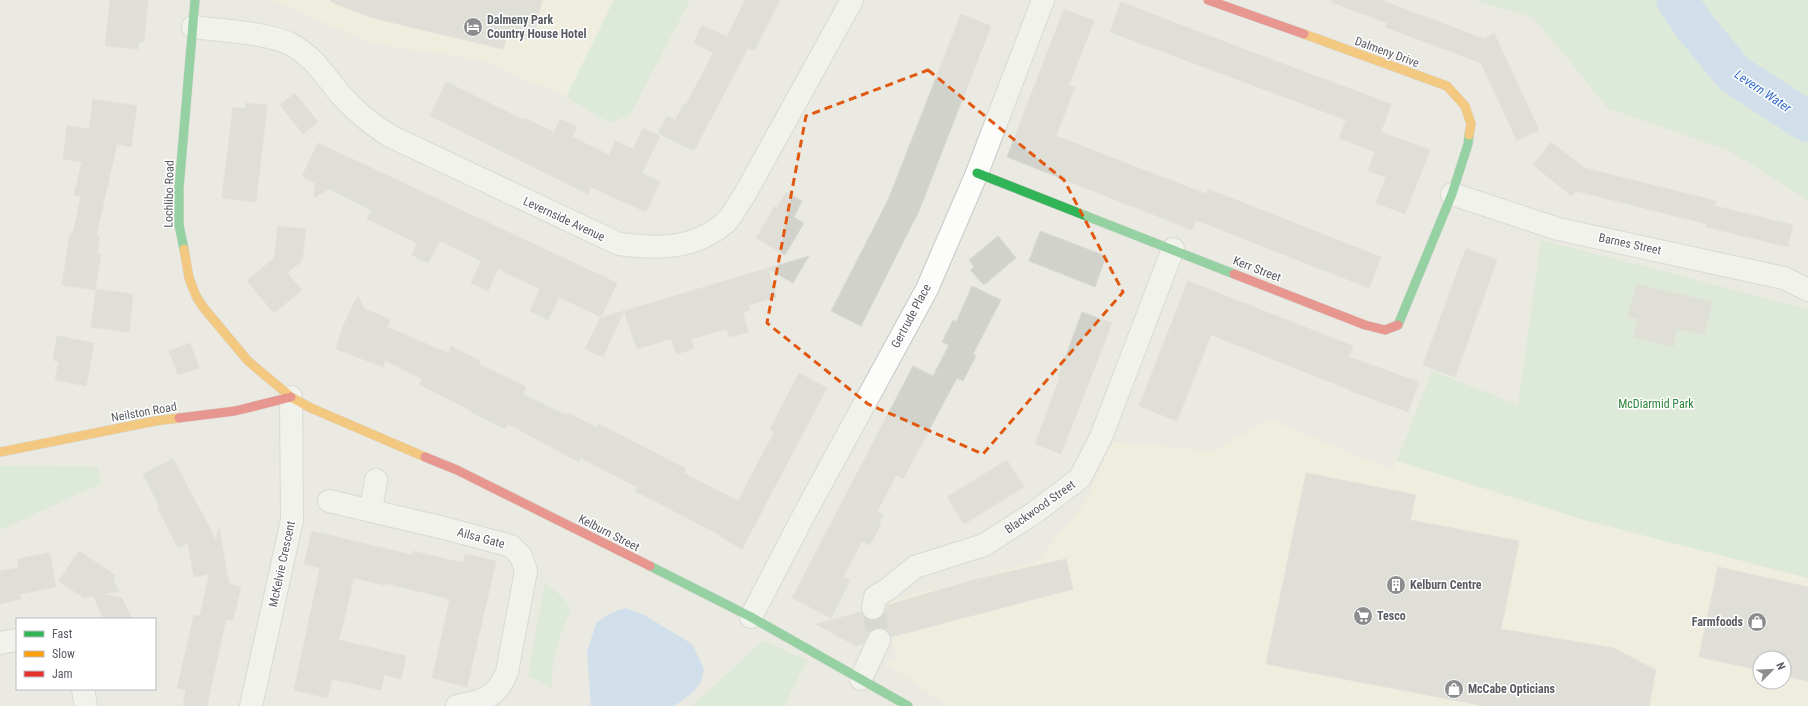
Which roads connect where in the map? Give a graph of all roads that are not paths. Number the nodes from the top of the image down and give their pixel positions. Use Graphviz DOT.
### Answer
graph roads {
  1 [pos="195,0"];
  2 [pos="852,0"];
  3 [pos="1043,0"];
  4 [pos="1208,0"];
  5 [pos="193,27"];
  6 [pos="977,173"];
  7 [pos="1452,194"];
  8 [pos="1173,249"];
  9 [pos="1808,290"];
  10 [pos="291,396"];
  11 [pos="0,452"];
  12 [pos="376,480"];
  13 [pos="330,501"];
  14 [pos="371,510"];
  15 [pos="873,608"];
  16 [pos="751,617"];
  17 [pos="16,640"];
  18 [pos="879,640"];
  19 [pos="0,643"];
  20 [pos="861,679"];
  21 [pos="83,690"];
  22 [pos="257,705"];
  23 [pos="86,706"];
  24 [pos="457,706"];
  25 [pos="908,706"];
  1 -- 5 [label="street, Lochlibo Road"];
  2 -- 5 [label="street, Levernside Avenue"];
  3 -- 6 [label="street, Gertrude Place"];
  4 -- 7 [label="street, Dalmeny Drive"];
  5 -- 10 [label="street, Lochlibo Road"];
  6 -- 8 [label="street, Kerr Street"];
  6 -- 16 [label="street, Gertrude Place"];
  7 -- 8 [label="street, Kerr Street"];
  7 -- 9 [label="street, Barnes Street"];
  8 -- 15 [label="street, Blackwood Street"];
  10 -- 11 [label="street, Neilston Road"];
  10 -- 16 [label="street, Kelburn Street"];
  10 -- 22 [label="street, McKelvie Crescent"];
  12 -- 14 [label="street"];
  13 -- 14 [label="street, Ailsa Gate"];
  14 -- 24 [label="street, Ailsa Gate"];
  16 -- 20 [label="street, Kelburn Street"];
  17 -- 19 [label="street"];
  18 -- 20 [label="street"];
  20 -- 25 [label="street, Kelburn Street"];
  21 -- 23 [label="street"];
}
